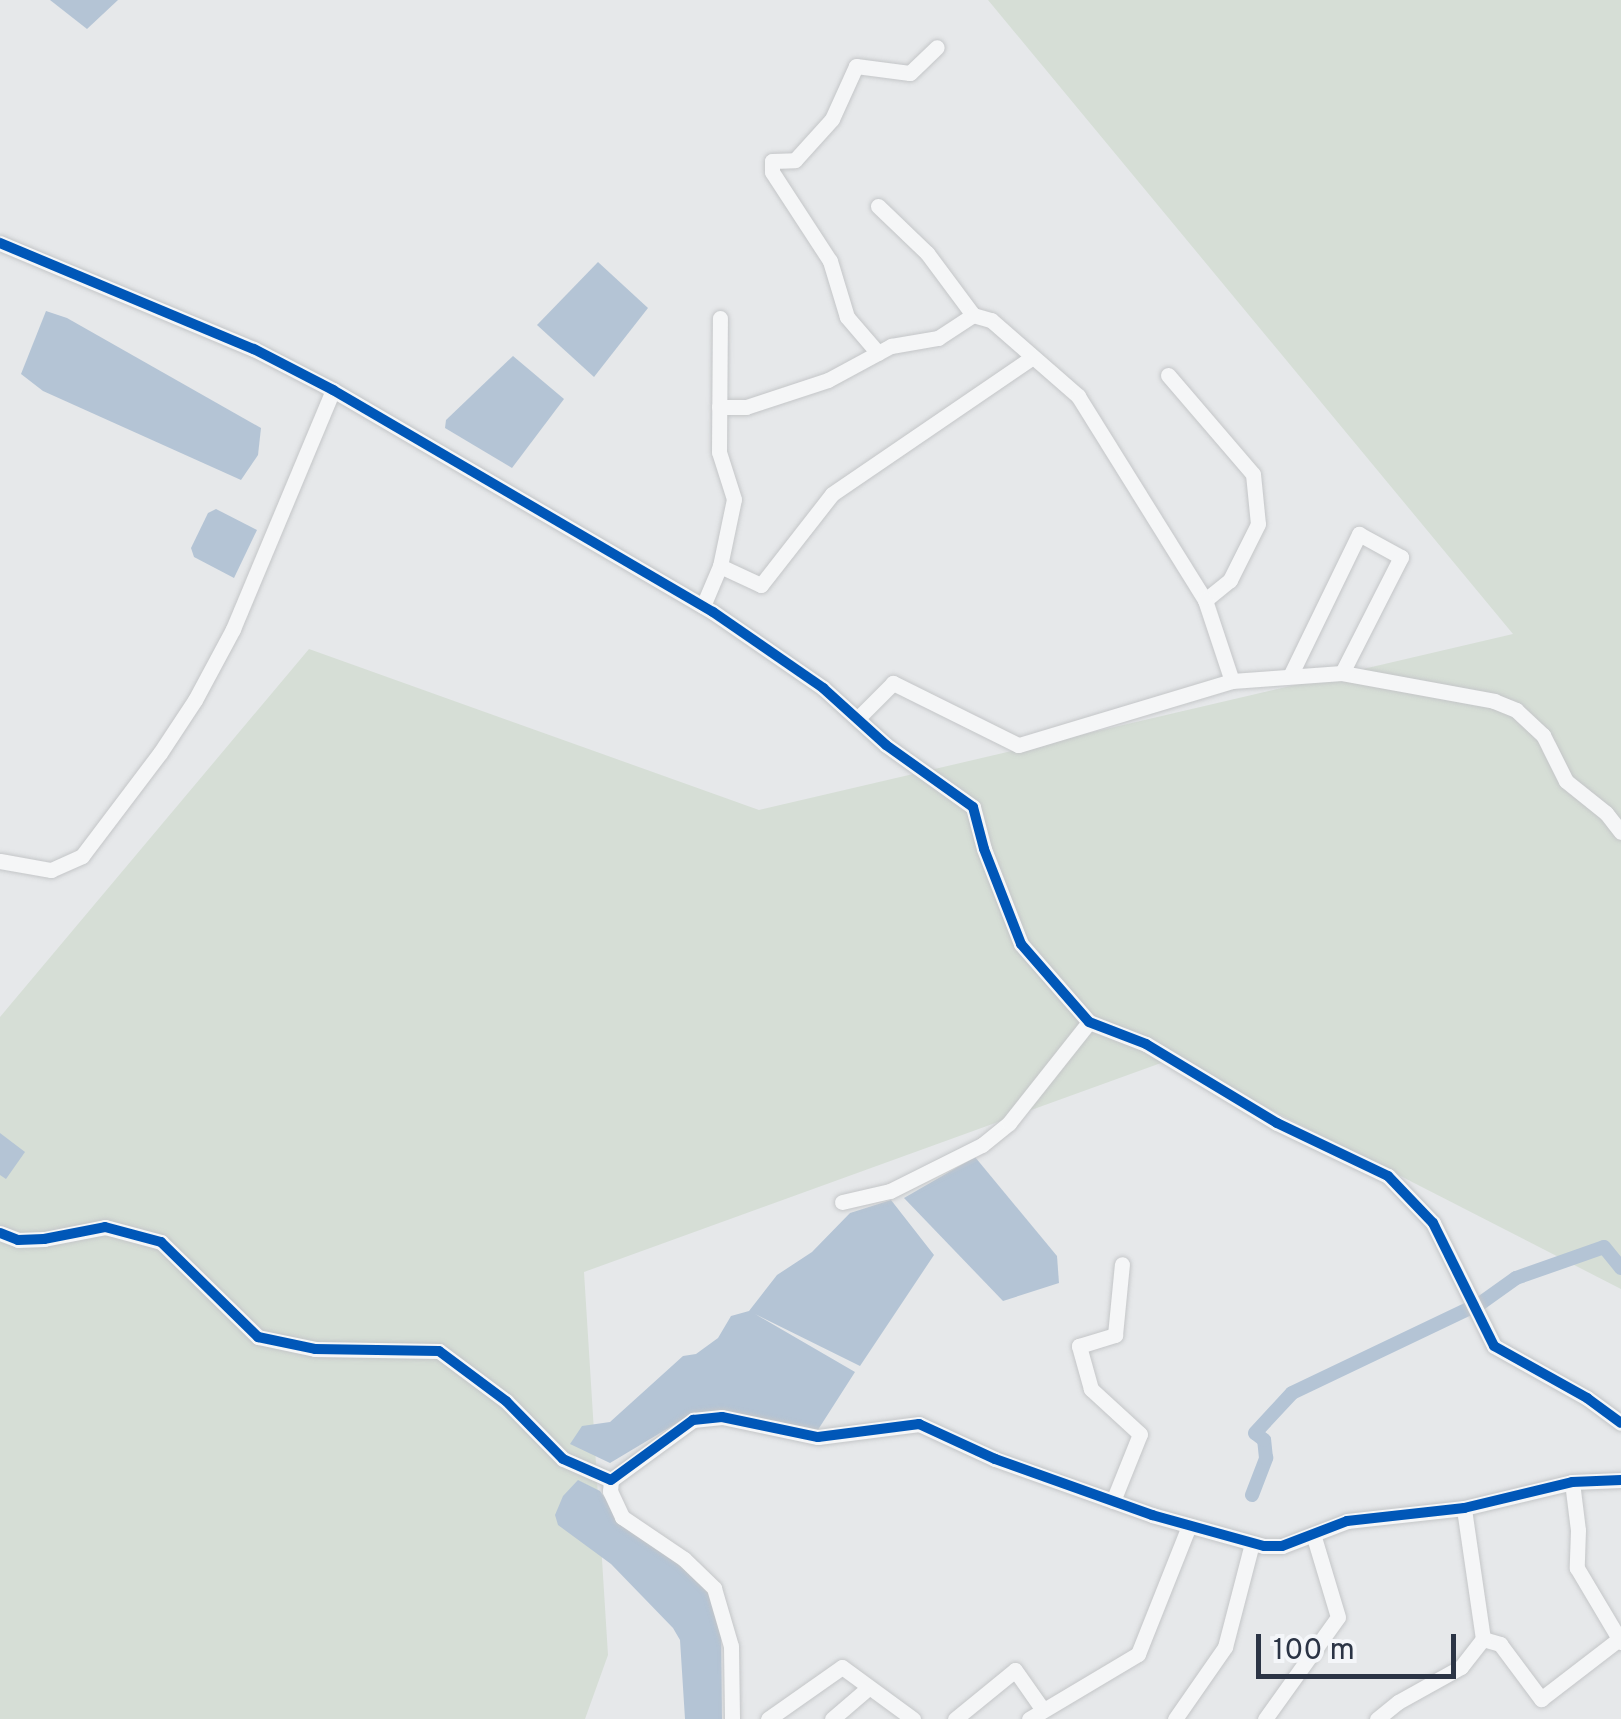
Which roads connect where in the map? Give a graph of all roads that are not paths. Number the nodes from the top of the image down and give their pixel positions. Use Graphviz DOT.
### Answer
graph roads {
  1 [pos="937,47"];
  2 [pos="878,206"];
  3 [pos="0,243"];
  4 [pos="973,314"];
  5 [pos="720,318"];
  6 [pos="878,352"];
  7 [pos="1033,357"];
  8 [pos="1168,375"];
  9 [pos="333,390"];
  10 [pos="719,407"];
  11 [pos="720,566"];
  12 [pos="1204,600"];
  13 [pos="704,606"];
  14 [pos="1342,673"];
  15 [pos="1290,674"];
  16 [pos="1232,681"];
  17 [pos="859,718"];
  18 [pos="1621,832"];
  19 [pos="0,861"];
  20 [pos="1089,1022"];
  21 [pos="842,1202"];
  22 [pos="0,1233"];
  23 [pos="1122,1264"];
  24 [pos="1621,1423"];
  25 [pos="611,1480"];
  26 [pos="1621,1480"];
  27 [pos="1572,1482"];
  28 [pos="1113,1502"];
  29 [pos="1464,1508"];
  30 [pos="1189,1526"];
  31 [pos="1314,1537"];
  32 [pos="1252,1543"];
  33 [pos="1484,1639"];
  34 [pos="1620,1641"];
  35 [pos="868,1688"];
  36 [pos="1036,1714"];
  37 [pos="732,1719"];
  38 [pos="768,1719"];
  39 [pos="832,1719"];
  40 [pos="913,1719"];
  41 [pos="955,1719"];
  42 [pos="1175,1719"];
  43 [pos="1265,1719"];
  44 [pos="1377,1719"];
  1 -- 6 [label="street"];
  2 -- 4 [label="street"];
  3 -- 9 [label="street"];
  4 -- 6 [label="street"];
  4 -- 7 [label="street"];
  5 -- 10 [label="street"];
  6 -- 10 [label="street"];
  7 -- 11 [label="street"];
  7 -- 12 [label="street"];
  8 -- 12 [label="street"];
  9 -- 13 [label="street"];
  9 -- 19 [label="street"];
  10 -- 11 [label="street"];
  11 -- 13 [label="street"];
  12 -- 16 [label="street"];
  13 -- 17 [label="street"];
  14 -- 15 [label="street"];
  14 -- 15 [label="street"];
  14 -- 18 [label="street"];
  15 -- 16 [label="street"];
  16 -- 17 [label="street"];
  17 -- 20 [label="street"];
  20 -- 21 [label="street"];
  20 -- 24 [label="street"];
  22 -- 25 [label="street"];
  23 -- 28 [label="street"];
  25 -- 28 [label="street"];
  25 -- 37 [label="street"];
  26 -- 27 [label="street"];
  27 -- 29 [label="street"];
  27 -- 34 [label="street"];
  28 -- 30 [label="street"];
  29 -- 31 [label="street"];
  29 -- 33 [label="street"];
  30 -- 32 [label="street"];
  30 -- 36 [label="street"];
  31 -- 32 [label="street"];
  31 -- 43 [label="street"];
  32 -- 42 [label="street"];
  33 -- 34 [label="street"];
  33 -- 44 [label="street"];
  35 -- 38 [label="street"];
  35 -- 39 [label="street"];
  35 -- 40 [label="street"];
  36 -- 41 [label="street"];
}
